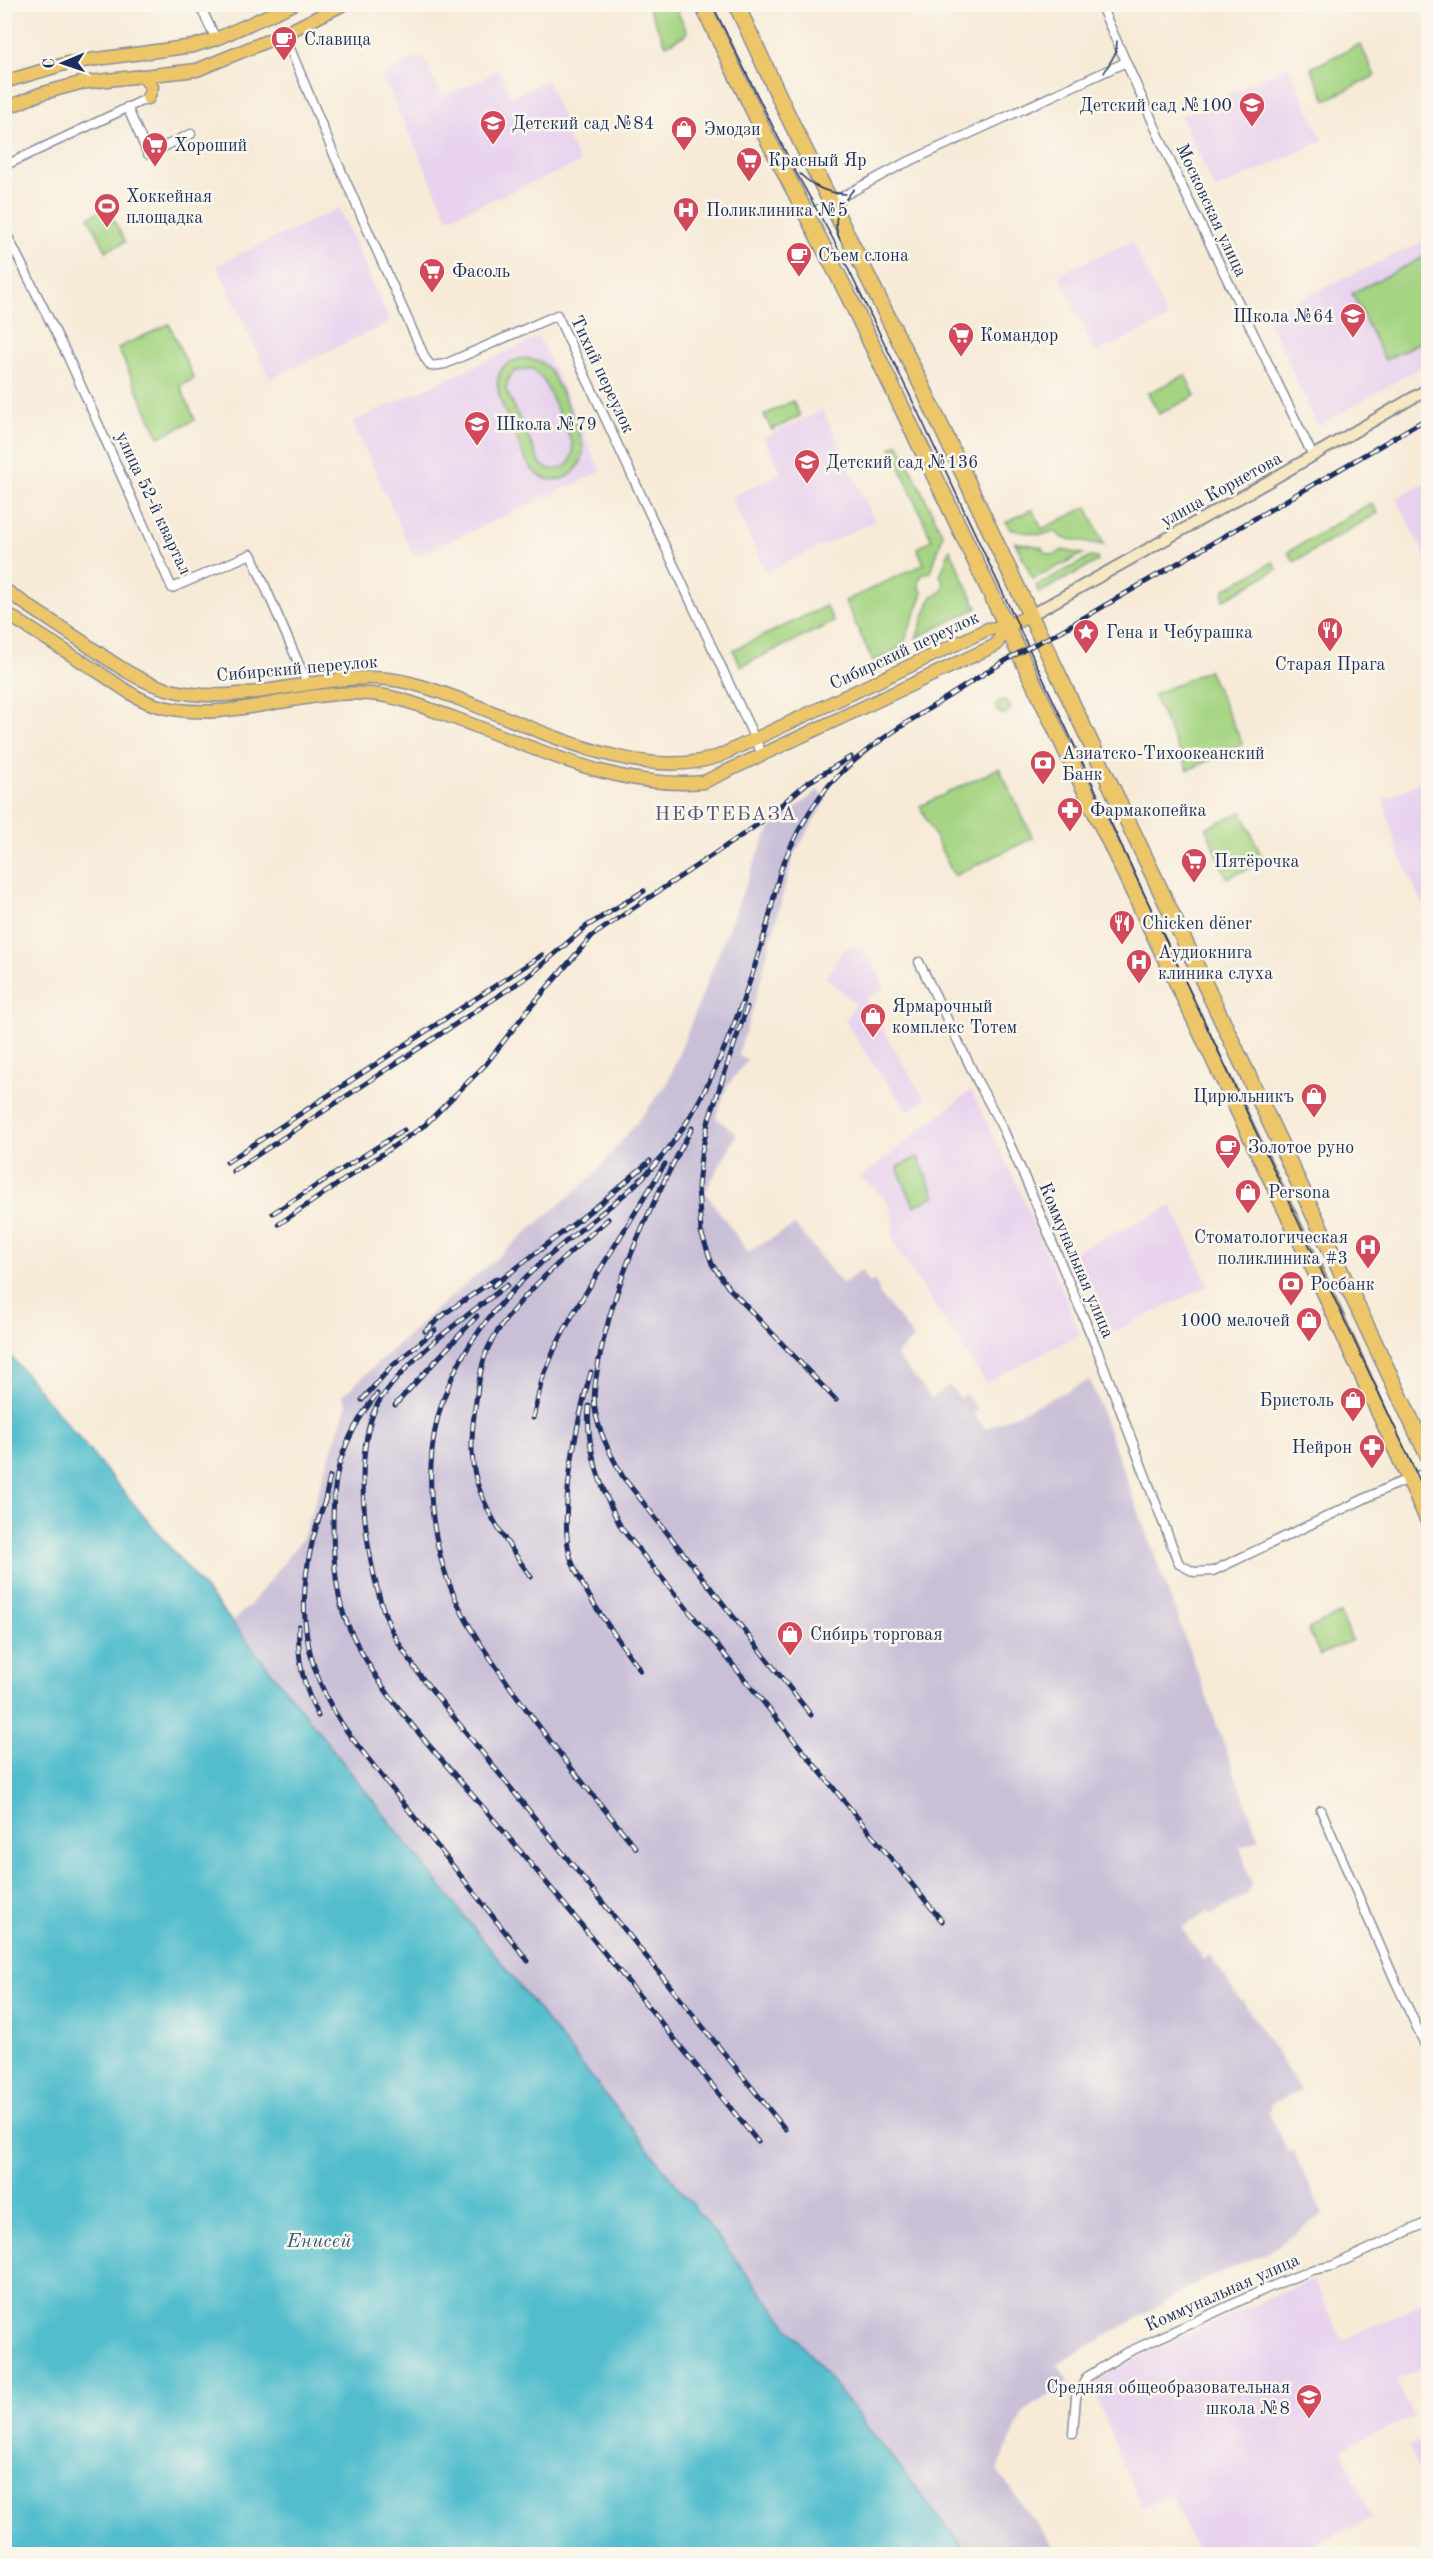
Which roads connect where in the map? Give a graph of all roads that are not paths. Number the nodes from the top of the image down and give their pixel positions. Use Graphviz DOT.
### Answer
graph roads {
  1 [pos="199,4"];
  2 [pos="294,4"];
  3 [pos="344,4"];
  4 [pos="702,4"];
  5 [pos="736,4"];
  6 [pos="1100,4"];
  7 [pos="284,34"];
  8 [pos="216,39"];
  9 [pos="1126,62"];
  10 [pos="143,76"];
  11 [pos="4,82"];
  12 [pos="148,98"];
  13 [pos="127,107"];
  14 [pos="4,109"];
  15 [pos="190,134"];
  16 [pos="4,166"];
  17 [pos="831,202"];
  18 [pos="806,216"];
  19 [pos="4,229"];
  20 [pos="1428,389"];
  21 [pos="1313,456"];
  22 [pos="4,589"];
  23 [pos="4,612"];
  24 [pos="1029,616"];
  25 [pos="1006,627"];
  26 [pos="126,672"];
  27 [pos="119,686"];
  28 [pos="308,686"];
  29 [pos="220,694"];
  30 [pos="222,711"];
  31 [pos="755,738"];
  32 [pos="762,754"];
  33 [pos="919,962"];
  34 [pos="1428,1456"];
  35 [pos="1428,1472"];
  36 [pos="1410,1479"];
  37 [pos="1428,1520"];
  38 [pos="1321,1810"];
  39 [pos="1428,2051"];
  40 [pos="1428,2222"];
  41 [pos="1073,2433"];
  1 -- 8 [label="street"];
  2 -- 8 [label="main road"];
  3 -- 7 [label="main road"];
  4 -- 18 [label="highway"];
  5 -- 17 [label="highway"];
  6 -- 9 [label="street, Московская улица"];
  7 -- 10 [label="main road"];
  7 -- 31 [label="street, Тихий переулок"];
  8 -- 11 [label="main road"];
  9 -- 17 [label="street"];
  9 -- 21 [label="street, Московская улица"];
  10 -- 12 [label="main road"];
  10 -- 14 [label="main road"];
  12 -- 13 [label="street"];
  13 -- 15 [label="street"];
  13 -- 16 [label="street"];
  17 -- 18 [label="street"];
  17 -- 24 [label="highway"];
  18 -- 25 [label="highway"];
  19 -- 28 [label="street, улица 52-й квартал"];
  20 -- 21 [label="main road, улица Корнетова"];
  21 -- 24 [label="main road, улица Корнетова"];
  22 -- 26 [label="main road, Сибирский переулок"];
  23 -- 27 [label="main road, Сибирский переулок"];
  24 -- 25 [label="main road"];
  24 -- 34 [label="highway"];
  25 -- 31 [label="main road, Сибирский переулок"];
  25 -- 32 [label="main road, Сибирский переулок"];
  25 -- 36 [label="highway"];
  26 -- 27 [label="main road"];
  26 -- 29 [label="main road, Сибирский переулок"];
  27 -- 30 [label="main road, Сибирский переулок"];
  28 -- 29 [label="main road, Сибирский переулок"];
  28 -- 31 [label="main road, Сибирский переулок"];
  29 -- 30 [label="main road"];
  30 -- 32 [label="main road, Сибирский переулок"];
  31 -- 32 [label="street"];
  33 -- 36 [label="street, Коммунальная улица"];
  35 -- 36 [label="street"];
  36 -- 37 [label="highway"];
  38 -- 39 [label="street"];
  40 -- 41 [label="street, Коммунальная улица"];
}
